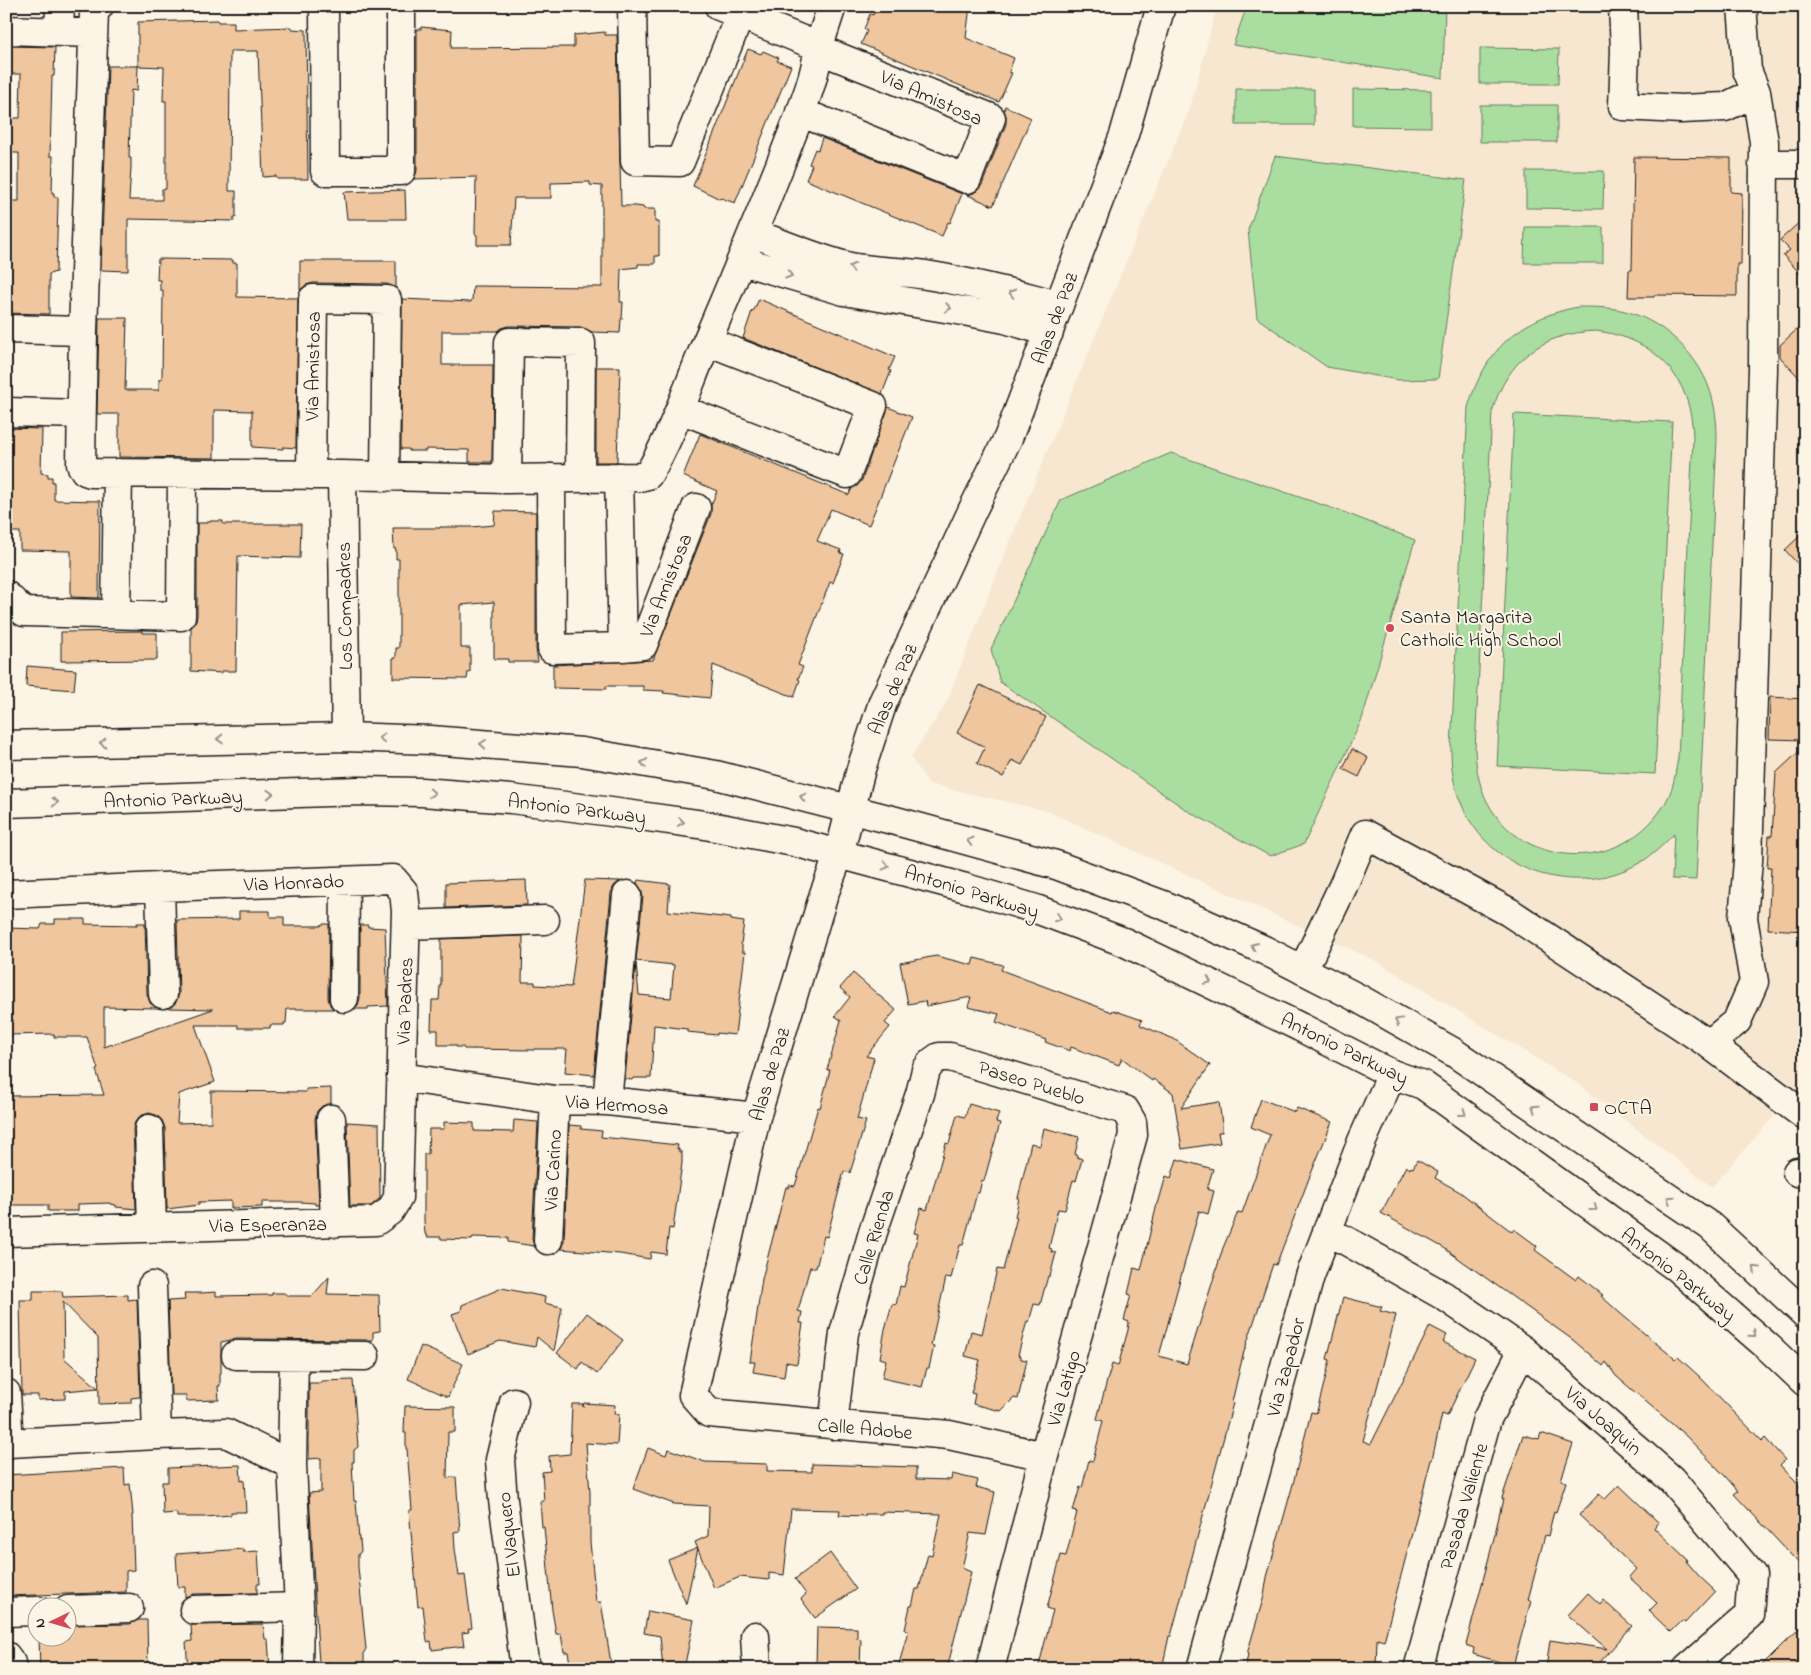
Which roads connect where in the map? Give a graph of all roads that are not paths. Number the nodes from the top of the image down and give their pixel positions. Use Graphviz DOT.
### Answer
graph roads {
  1 [pos="99,6"];
  2 [pos="324,6"];
  3 [pos="401,6"];
  4 [pos="632,6"];
  5 [pos="832,6"];
  6 [pos="1161,6"];
  7 [pos="1623,6"];
  8 [pos="1742,6"];
  9 [pos="729,10"];
  10 [pos="59,19"];
  11 [pos="6,30"];
  12 [pos="93,33"];
  13 [pos="818,49"];
  14 [pos="1756,92"];
  15 [pos="800,112"];
  16 [pos="1764,164"];
  17 [pos="1805,164"];
  18 [pos="753,233"];
  19 [pos="742,261"];
  20 [pos="1059,304"];
  21 [pos="6,328"];
  22 [pos="83,331"];
  23 [pos="1049,332"];
  24 [pos="707,341"];
  25 [pos="680,409"];
  26 [pos="6,412"];
  27 [pos="81,414"];
  28 [pos="118,473"];
  29 [pos="182,474"];
  30 [pos="311,475"];
  31 [pos="342,475"];
  32 [pos="385,477"];
  33 [pos="619,477"];
  34 [pos="552,478"];
  35 [pos="580,478"];
  36 [pos="507,479"];
  37 [pos="696,508"];
  38 [pos="6,595"];
  39 [pos="116,614"];
  40 [pos="623,647"];
  41 [pos="346,737"];
  42 [pos="6,745"];
  43 [pos="6,803"];
  44 [pos="850,809"];
  45 [pos="839,854"];
  46 [pos="345,881"];
  47 [pos="160,887"];
  48 [pos="6,894"];
  49 [pos="627,895"];
  50 [pos="545,920"];
  51 [pos="406,925"];
  52 [pos="1303,970"];
  53 [pos="164,994"];
  54 [pos="344,998"];
  55 [pos="1709,1044"];
  56 [pos="939,1057"];
  57 [pos="1392,1074"];
  58 [pos="401,1077"];
  59 [pos="555,1100"];
  60 [pos="607,1101"];
  61 [pos="1125,1110"];
  62 [pos="1805,1116"];
  63 [pos="756,1117"];
  64 [pos="331,1119"];
  65 [pos="150,1129"];
  66 [pos="334,1222"];
  67 [pos="152,1227"];
  68 [pos="1327,1230"];
  69 [pos="6,1232"];
  70 [pos="548,1240"];
  71 [pos="152,1286"];
  72 [pos="1805,1314"];
  73 [pos="1524,1350"];
  74 [pos="236,1355"];
  75 [pos="294,1356"];
  76 [pos="365,1356"];
  77 [pos="1805,1382"];
  78 [pos="6,1393"];
  79 [pos="693,1395"];
  80 [pos="514,1402"];
  81 [pos="833,1425"];
  82 [pos="157,1435"];
  83 [pos="8,1444"];
  84 [pos="1044,1456"];
  85 [pos="292,1465"];
  86 [pos="300,1607"];
  87 [pos="129,1608"];
  88 [pos="78,1610"];
  89 [pos="194,1610"];
  90 [pos="28,1611"];
  91 [pos="6,1612"];
  92 [pos="755,1636"];
  93 [pos="6,1656"];
  94 [pos="12,1669"];
  95 [pos="298,1669"];
  96 [pos="525,1669"];
  97 [pos="757,1669"];
  98 [pos="990,1669"];
  99 [pos="1201,1669"];
  100 [pos="1418,1669"];
  101 [pos="1687,1669"];
  1 -- 12 [label="street"];
  2 -- 3 [label="street"];
  4 -- 9 [label="street, Via Amistosa"];
  5 -- 13 [label="street"];
  6 -- 20 [label="street, Alas de Paz"];
  7 -- 14 [label="street"];
  8 -- 14 [label="street"];
  9 -- 13 [label="street, Via Amistosa"];
  10 -- 11 [label="street"];
  10 -- 12 [label="street"];
  12 -- 22 [label="street"];
  13 -- 15 [label="street"];
  13 -- 15 [label="street, Via Amistosa"];
  14 -- 16 [label="street"];
  15 -- 18 [label="street"];
  16 -- 17 [label="street"];
  16 -- 55 [label="street"];
  18 -- 19 [label="street"];
  20 -- 18 [label="street, one-way"];
  19 -- 23 [label="street, one-way"];
  19 -- 24 [label="street"];
  20 -- 23 [label="street, Alas de Paz"];
  21 -- 22 [label="street"];
  22 -- 27 [label="street"];
  23 -- 44 [label="street, Alas de Paz"];
  24 -- 25 [label="street"];
  24 -- 25 [label="street"];
  25 -- 33 [label="street"];
  26 -- 27 [label="street"];
  27 -- 28 [label="street"];
  28 -- 29 [label="street"];
  28 -- 39 [label="street"];
  29 -- 30 [label="street"];
  29 -- 39 [label="street"];
  30 -- 31 [label="street"];
  30 -- 32 [label="street, Via Amistosa"];
  31 -- 32 [label="street"];
  31 -- 41 [label="street, Los Compadres"];
  32 -- 36 [label="street"];
  33 -- 35 [label="street"];
  33 -- 40 [label="street, Via Amistosa"];
  34 -- 35 [label="street"];
  34 -- 36 [label="street"];
  34 -- 40 [label="street, Via Amistosa"];
  35 -- 36 [label="street"];
  37 -- 40 [label="street, Via Amistosa"];
  38 -- 39 [label="street"];
  41 -- 42 [label="street, one-way"];
  44 -- 41 [label="street, one-way"];
  43 -- 45 [label="street, Antonio Parkway, one-way"];
  44 -- 45 [label="street, Alas de Paz"];
  52 -- 44 [label="street, one-way"];
  45 -- 57 [label="street, Antonio Parkway, one-way"];
  45 -- 63 [label="street, Alas de Paz"];
  46 -- 47 [label="street, Via Honrado"];
  46 -- 51 [label="street, Via Honrado"];
  46 -- 54 [label="street"];
  47 -- 48 [label="street, Via Honrado"];
  47 -- 53 [label="street"];
  49 -- 60 [label="street"];
  50 -- 51 [label="street"];
  51 -- 58 [label="street, Via Padres"];
  52 -- 55 [label="street"];
  72 -- 52 [label="street, one-way"];
  55 -- 62 [label="street"];
  56 -- 61 [label="street, Paseo Pueblo"];
  56 -- 81 [label="street, Calle Rienda"];
  57 -- 68 [label="street, Via Zapador"];
  57 -- 77 [label="street, Antonio Parkway, one-way"];
  58 -- 59 [label="street, Via Hermosa"];
  58 -- 66 [label="street, Via Esperanza"];
  59 -- 60 [label="street, Via Hermosa"];
  59 -- 70 [label="street, Via Carino"];
  60 -- 63 [label="street, Via Hermosa"];
  61 -- 84 [label="street, Via Latigo"];
  63 -- 79 [label="street, Alas de Paz"];
  64 -- 66 [label="street"];
  65 -- 67 [label="street"];
  66 -- 67 [label="street, Via Esperanza"];
  67 -- 69 [label="street, Via Esperanza"];
  68 -- 73 [label="street, Via Joaquin"];
  68 -- 99 [label="street, Via Zapador"];
  71 -- 82 [label="street"];
  73 -- 100 [label="street, Pasada Valiente"];
  73 -- 101 [label="street, Via Joaquin"];
  74 -- 75 [label="street"];
  75 -- 76 [label="street"];
  75 -- 85 [label="street"];
  78 -- 83 [label="street"];
  79 -- 81 [label="street, Calle Adobe"];
  80 -- 96 [label="street, El Vaquero"];
  81 -- 84 [label="street, Calle Adobe"];
  82 -- 83 [label="street"];
  82 -- 85 [label="street"];
  84 -- 98 [label="street, Via Latigo"];
  85 -- 86 [label="street"];
  86 -- 89 [label="street"];
  86 -- 95 [label="street"];
  87 -- 88 [label="street"];
  90 -- 91 [label="street"];
  92 -- 97 [label="street"];
  93 -- 94 [label="street"];
}
